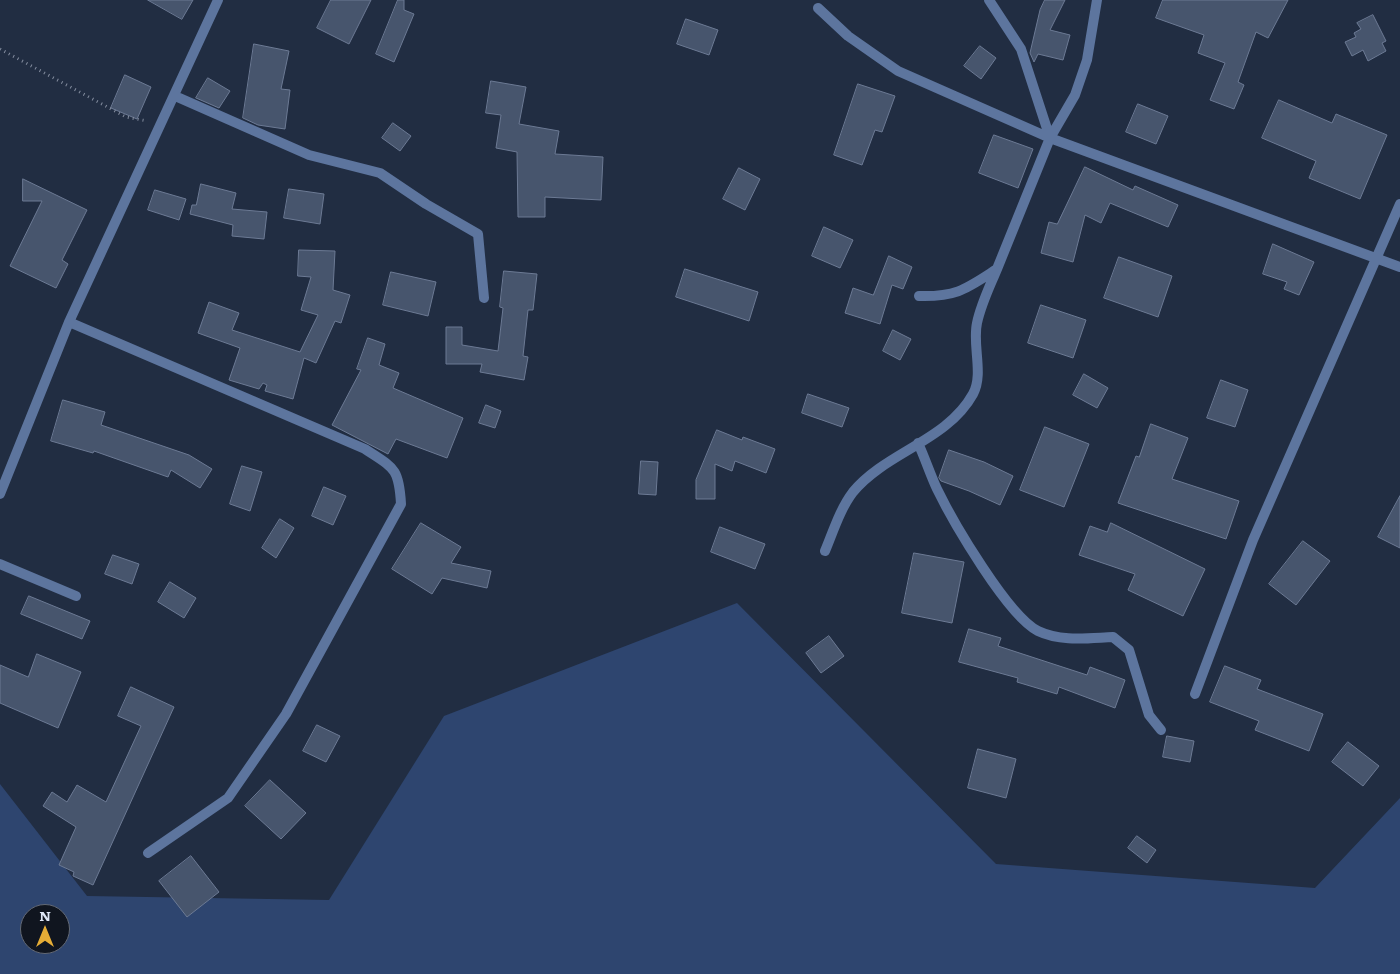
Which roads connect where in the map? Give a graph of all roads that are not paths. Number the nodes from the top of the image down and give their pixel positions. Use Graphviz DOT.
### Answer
graph roads {
  1 [pos="218,0"];
  2 [pos="989,0"];
  3 [pos="1097,0"];
  4 [pos="818,8"];
  5 [pos="175,96"];
  6 [pos="1050,138"];
  7 [pos="1400,204"];
  8 [pos="1378,257"];
  9 [pos="1400,266"];
  10 [pos="997,269"];
  11 [pos="919,296"];
  12 [pos="484,298"];
  13 [pos="69,322"];
  14 [pos="918,443"];
  15 [pos="0,494"];
  16 [pos="825,551"];
  17 [pos="0,564"];
  18 [pos="76,596"];
  19 [pos="1195,694"];
  20 [pos="1161,730"];
  21 [pos="148,853"];
  1 -- 5 [label="street"];
  2 -- 6 [label="street"];
  3 -- 6 [label="street"];
  4 -- 6 [label="street"];
  5 -- 12 [label="street"];
  5 -- 13 [label="street"];
  6 -- 8 [label="street"];
  6 -- 10 [label="street"];
  7 -- 8 [label="street"];
  8 -- 9 [label="street"];
  8 -- 19 [label="street"];
  10 -- 11 [label="street"];
  10 -- 14 [label="street"];
  13 -- 15 [label="street"];
  13 -- 21 [label="street"];
  14 -- 16 [label="street"];
  14 -- 20 [label="street"];
  17 -- 18 [label="street"];
}
